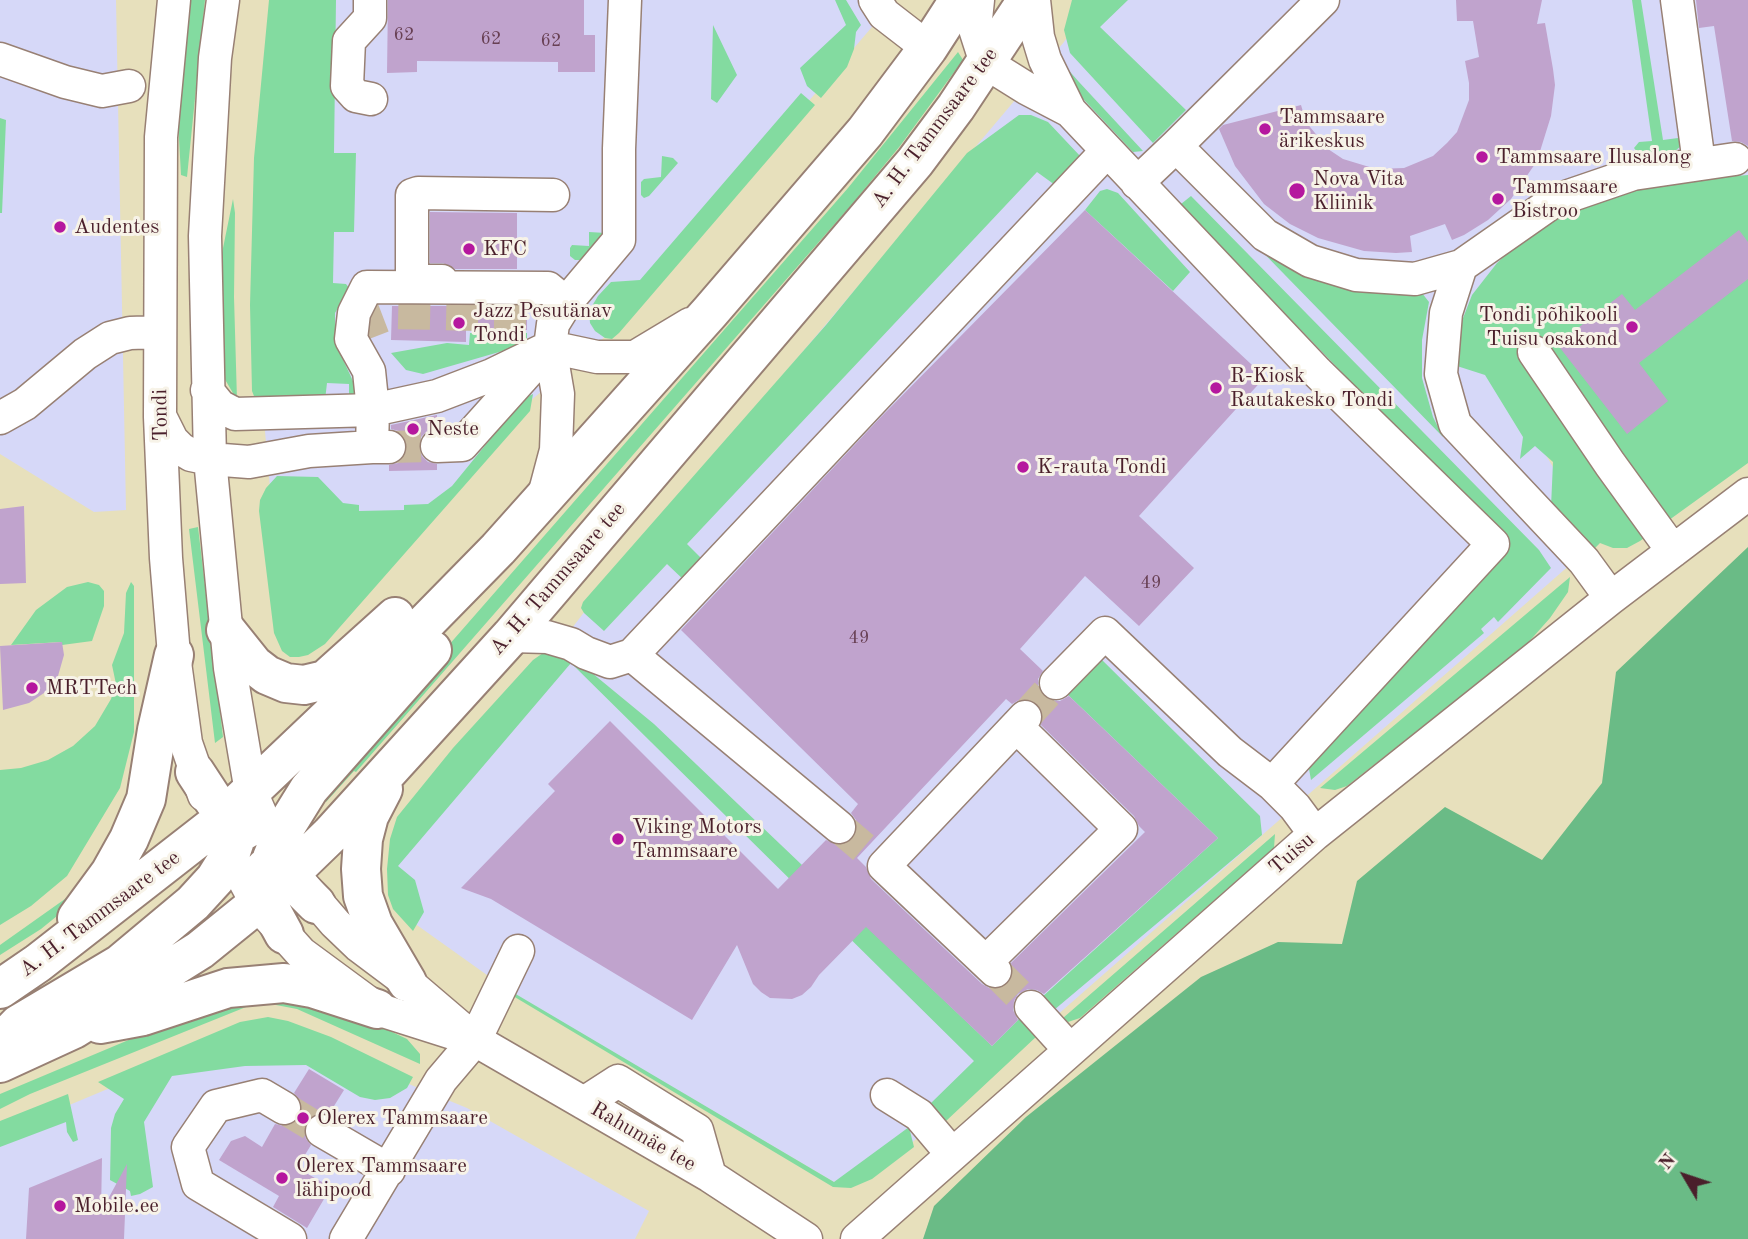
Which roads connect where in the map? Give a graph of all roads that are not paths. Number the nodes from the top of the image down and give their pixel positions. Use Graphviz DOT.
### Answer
graph roads {
  1 [pos="174,0"];
  2 [pos="223,0"];
  3 [pos="370,0"];
  4 [pos="625,0"];
  5 [pos="875,0"];
  6 [pos="959,0"];
  7 [pos="978,0"];
  8 [pos="1027,0"];
  9 [pos="1034,0"];
  10 [pos="1323,0"];
  11 [pos="1677,0"];
  12 [pos="928,48"];
  13 [pos="0,59"];
  14 [pos="986,62"];
  15 [pos="129,86"];
  16 [pos="371,99"];
  17 [pos="1070,111"];
  18 [pos="1176,146"];
  19 [pos="1107,151"];
  20 [pos="1735,159"];
  21 [pos="1699,163"];
  22 [pos="1137,183"];
  23 [pos="553,195"];
  24 [pos="1461,266"];
  25 [pos="557,291"];
  26 [pos="710,312"];
  27 [pos="160,332"];
  28 [pos="550,347"];
  29 [pos="1534,352"];
  30 [pos="207,390"];
  31 [pos="373,410"];
  32 [pos="160,417"];
  33 [pos="0,418"];
  34 [pos="437,446"];
  35 [pos="210,459"];
  36 [pos="1748,494"];
  37 [pos="542,499"];
  38 [pos="498,549"];
  39 [pos="1673,551"];
  40 [pos="1611,598"];
  41 [pos="226,630"];
  42 [pos="511,636"];
  43 [pos="174,655"];
  44 [pos="632,655"];
  45 [pos="1056,683"];
  46 [pos="401,757"];
  47 [pos="195,772"];
  48 [pos="1272,784"];
  49 [pos="233,823"];
  50 [pos="839,827"];
  51 [pos="1315,834"];
  52 [pos="275,878"];
  53 [pos="316,904"];
  54 [pos="284,934"];
  55 [pos="518,951"];
  56 [pos="38,963"];
  57 [pos="991,966"];
  58 [pos="407,982"];
  59 [pos="0,989"];
  60 [pos="1031,1007"];
  61 [pos="377,1009"];
  62 [pos="74,1029"];
  63 [pos="475,1041"];
  64 [pos="0,1043"];
  65 [pos="1070,1050"];
  66 [pos="0,1063"];
  67 [pos="887,1095"];
  68 [pos="284,1108"];
  69 [pos="322,1131"];
  70 [pos="952,1154"];
  71 [pos="388,1170"];
  72 [pos="766,1227"];
  73 [pos="290,1239"];
  74 [pos="346,1239"];
  75 [pos="806,1239"];
  76 [pos="856,1239"];
  1 -- 27 [label="street, Tondi"];
  2 -- 30 [label="street"];
  3 -- 16 [label="street"];
  4 -- 25 [label="street"];
  5 -- 12 [label="street"];
  6 -- 12 [label="main road"];
  7 -- 14 [label="street"];
  8 -- 14 [label="main road, A. H. Tammsaare tee"];
  9 -- 17 [label="street"];
  10 -- 18 [label="street"];
  11 -- 21 [label="street"];
  12 -- 26 [label="main road"];
  13 -- 15 [label="street"];
  14 -- 17 [label="street"];
  14 -- 42 [label="main road, A. H. Tammsaare tee"];
  17 -- 19 [label="street"];
  18 -- 22 [label="street"];
  18 -- 24 [label="street"];
  19 -- 22 [label="street"];
  19 -- 44 [label="street"];
  20 -- 21 [label="street"];
  21 -- 24 [label="street"];
  22 -- 48 [label="street"];
  23 -- 25 [label="street"];
  24 -- 40 [label="street"];
  25 -- 28 [label="street"];
  25 -- 31 [label="street"];
  26 -- 28 [label="street"];
  26 -- 37 [label="main road"];
  27 -- 32 [label="street, Tondi"];
  27 -- 33 [label="street"];
  28 -- 31 [label="street"];
  28 -- 34 [label="street"];
  28 -- 37 [label="street"];
  29 -- 39 [label="street"];
  30 -- 31 [label="street"];
  30 -- 35 [label="street"];
  31 -- 35 [label="street"];
  32 -- 35 [label="street"];
  32 -- 43 [label="street, Tondi"];
  35 -- 41 [label="street"];
  36 -- 39 [label="street, Tuisu"];
  37 -- 38 [label="main road"];
  38 -- 41 [label="main road"];
  38 -- 49 [label="main road"];
  38 -- 52 [label="main road"];
  39 -- 40 [label="street, Tuisu"];
  40 -- 51 [label="street, Tuisu"];
  41 -- 49 [label="street"];
  42 -- 44 [label="street"];
  42 -- 46 [label="main road, A. H. Tammsaare tee"];
  43 -- 47 [label="street, Tondi"];
  43 -- 56 [label="main road"];
  44 -- 50 [label="street"];
  45 -- 48 [label="street"];
  46 -- 52 [label="main road, A. H. Tammsaare tee"];
  46 -- 58 [label="main road"];
  47 -- 49 [label="main road"];
  48 -- 51 [label="street"];
  49 -- 52 [label="main road"];
  49 -- 52 [label="street"];
  49 -- 56 [label="main road, A. H. Tammsaare tee"];
  49 -- 64 [label="main road"];
  51 -- 65 [label="street, Tuisu"];
  52 -- 53 [label="main road"];
  52 -- 54 [label="main road"];
  52 -- 62 [label="main road"];
  53 -- 58 [label="street, Rahumäe tee"];
  54 -- 61 [label="street, Rahumäe tee"];
  55 -- 63 [label="street"];
  56 -- 59 [label="main road, A. H. Tammsaare tee"];
  57 -- 57 [label="street"];
  58 -- 63 [label="street, Rahumäe tee"];
  60 -- 65 [label="street"];
  61 -- 62 [label="main road"];
  61 -- 63 [label="street, Rahumäe tee"];
  62 -- 66 [label="main road"];
  63 -- 71 [label="street"];
  63 -- 72 [label="street, Rahumäe tee"];
  65 -- 70 [label="street, Tuisu"];
  67 -- 70 [label="street"];
  68 -- 73 [label="street"];
  69 -- 71 [label="street"];
  70 -- 76 [label="street, Tuisu"];
  71 -- 74 [label="street"];
  72 -- 75 [label="street, Rahumäe tee"];
}
